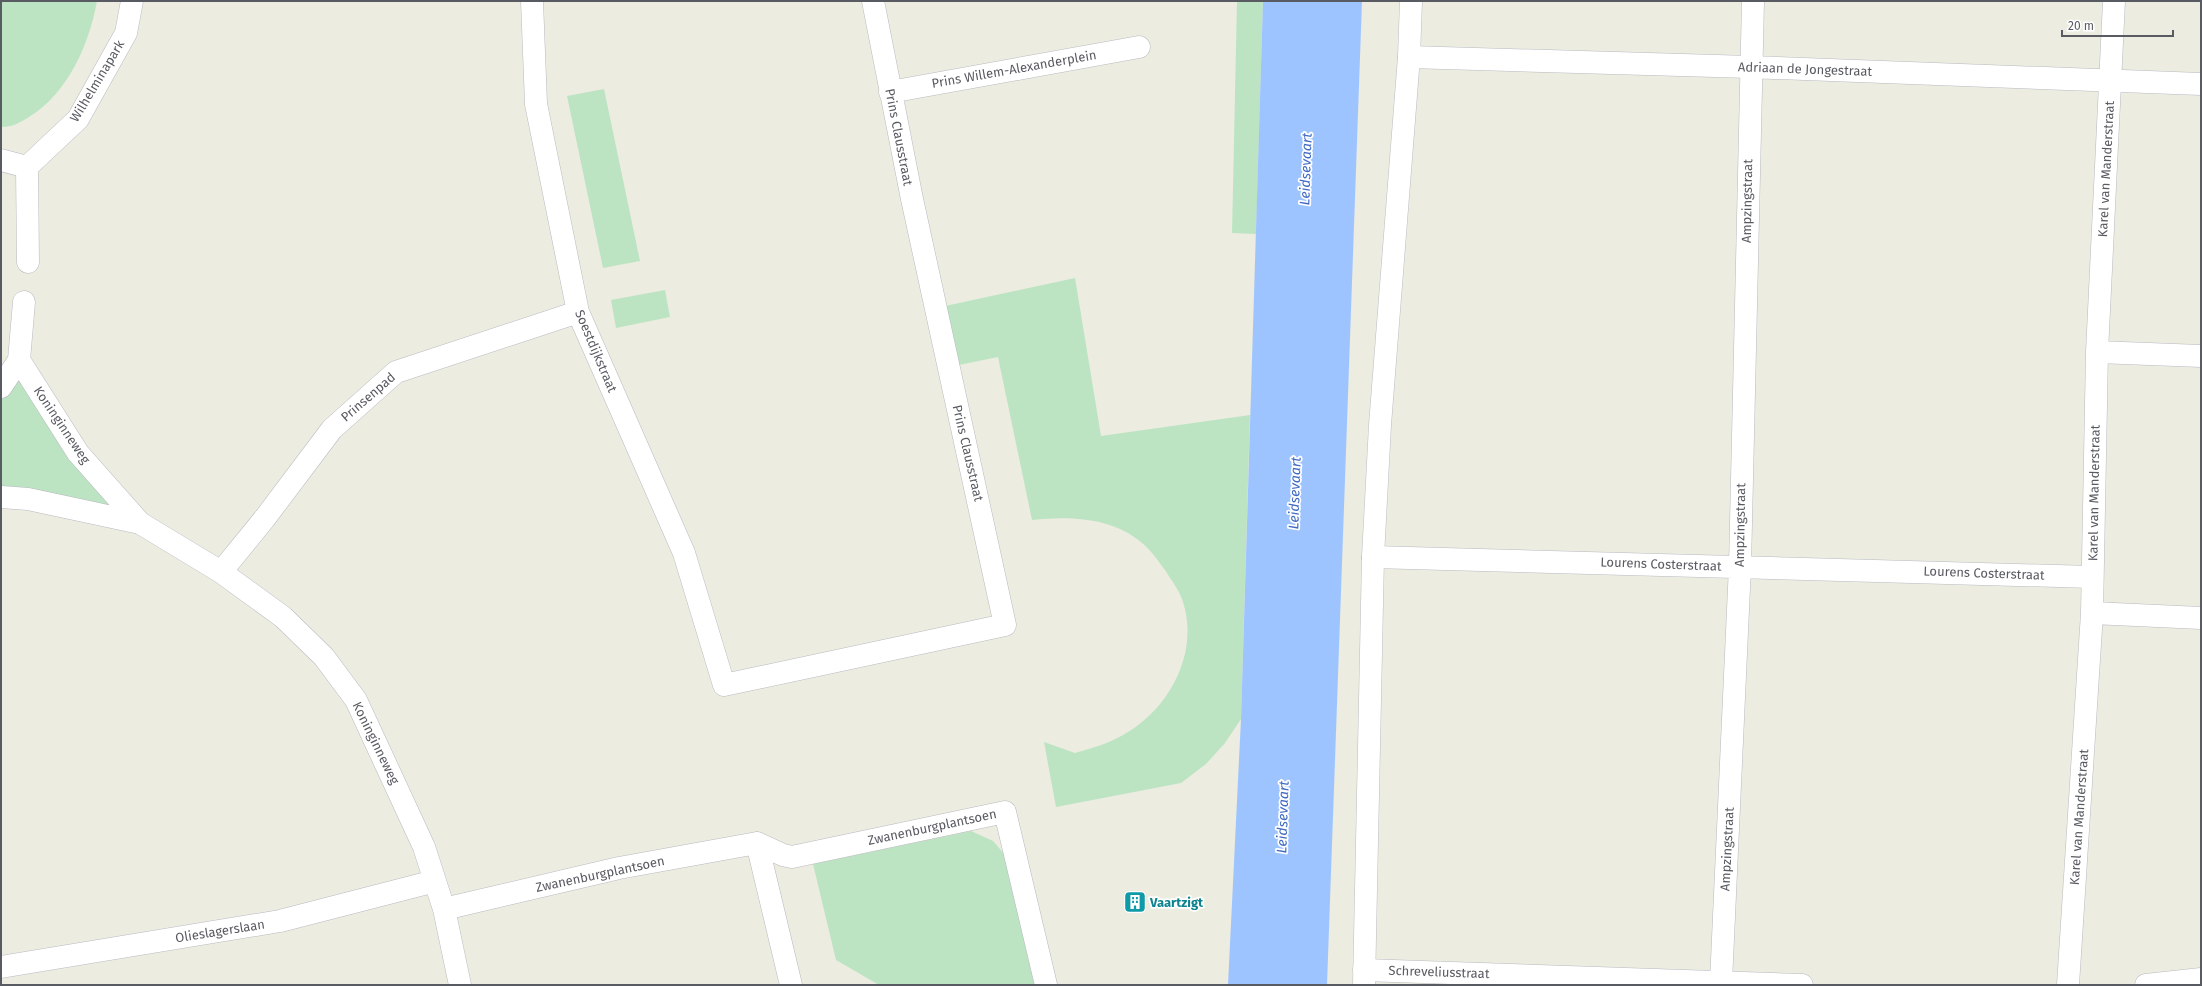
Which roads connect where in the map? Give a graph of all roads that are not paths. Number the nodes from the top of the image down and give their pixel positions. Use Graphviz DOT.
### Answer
graph roads {
  1 [pos="132,1"];
  2 [pos="532,1"];
  3 [pos="873,1"];
  4 [pos="1411,1"];
  5 [pos="1753,1"];
  6 [pos="2114,1"];
  7 [pos="1139,47"];
  8 [pos="1409,57"];
  9 [pos="1750,67"];
  10 [pos="2110,81"];
  11 [pos="2201,84"];
  12 [pos="890,92"];
  13 [pos="1,160"];
  14 [pos="27,167"];
  15 [pos="28,262"];
  16 [pos="24,302"];
  17 [pos="578,312"];
  18 [pos="2097,352"];
  19 [pos="2201,356"];
  20 [pos="19,360"];
  21 [pos="1,387"];
  22 [pos="1,497"];
  23 [pos="140,523"];
  24 [pos="1373,557"];
  25 [pos="1740,566"];
  26 [pos="222,572"];
  27 [pos="2092,577"];
  28 [pos="2092,613"];
  29 [pos="2201,618"];
  30 [pos="724,685"];
  31 [pos="757,843"];
  32 [pos="435,881"];
  33 [pos="444,909"];
  34 [pos="1,967"];
  35 [pos="1364,977"];
  36 [pos="2201,979"];
  37 [pos="1721,982"];
  38 [pos="460,985"];
  39 [pos="791,985"];
  40 [pos="1046,985"];
  41 [pos="1802,985"];
  42 [pos="2068,985"];
  43 [pos="2146,985"];
  1 -- 14 [label="street, Wilhelminapark"];
  2 -- 17 [label="street, Soestdijkstraat"];
  3 -- 12 [label="street, Prins Clausstraat"];
  4 -- 8 [label="street"];
  5 -- 9 [label="street, Ampzingstraat"];
  6 -- 10 [label="street, Karel van Manderstraat"];
  7 -- 12 [label="street, Prins Willem-Alexanderplein"];
  8 -- 9 [label="street, Adriaan de Jongestraat"];
  8 -- 24 [label="street"];
  9 -- 10 [label="street, Adriaan de Jongestraat"];
  9 -- 25 [label="street, Ampzingstraat"];
  10 -- 11 [label="street, Adriaan de Jongestraat"];
  10 -- 18 [label="street, Karel van Manderstraat"];
  12 -- 30 [label="street, Prins Clausstraat"];
  13 -- 14 [label="street"];
  14 -- 15 [label="street"];
  16 -- 20 [label="street"];
  17 -- 26 [label="street, Prinsenpad"];
  17 -- 30 [label="street, Soestdijkstraat"];
  18 -- 19 [label="street"];
  18 -- 27 [label="street, Karel van Manderstraat"];
  20 -- 21 [label="street"];
  20 -- 23 [label="street, Koninginneweg"];
  22 -- 23 [label="street, Koninginneweg"];
  23 -- 26 [label="street, Koninginneweg"];
  24 -- 25 [label="street, Lourens Costerstraat"];
  24 -- 35 [label="street"];
  25 -- 27 [label="street, Lourens Costerstraat"];
  25 -- 37 [label="street, Ampzingstraat"];
  26 -- 32 [label="street, Koninginneweg"];
  27 -- 28 [label="street, Karel van Manderstraat"];
  28 -- 29 [label="street"];
  28 -- 42 [label="street, Karel van Manderstraat"];
  31 -- 33 [label="street, Zwanenburgplantsoen"];
  31 -- 39 [label="street"];
  31 -- 40 [label="street, Zwanenburgplantsoen"];
  32 -- 33 [label="street, Koninginneweg"];
  32 -- 34 [label="street, Olieslagerslaan"];
  33 -- 38 [label="street, Koninginneweg"];
  35 -- 37 [label="street, Schreveliusstraat"];
  36 -- 43 [label="street"];
  37 -- 41 [label="street, Schreveliusstraat"];
}
